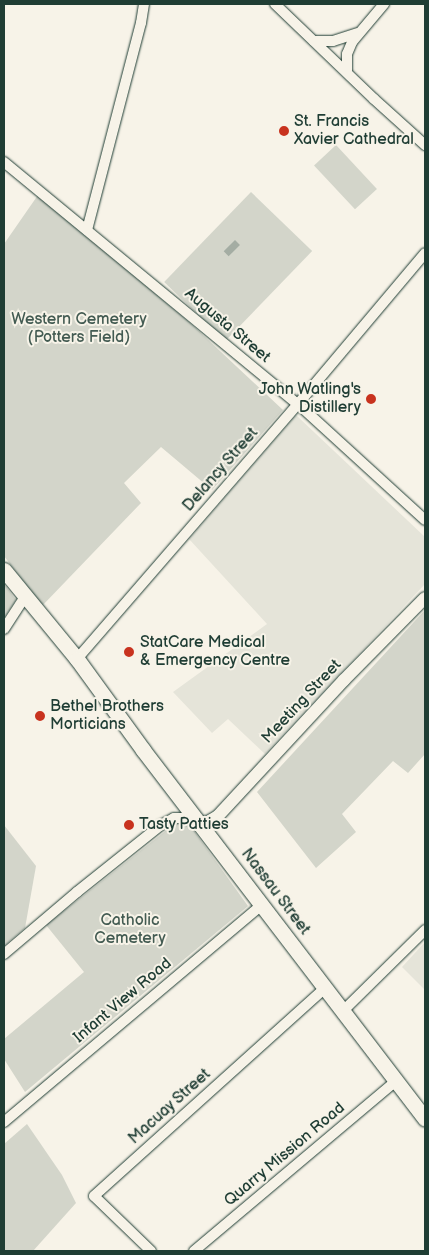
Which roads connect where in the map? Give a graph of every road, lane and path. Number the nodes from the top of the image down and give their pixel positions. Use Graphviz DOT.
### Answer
graph roads {
  1 [pos="144,4"];
  2 [pos="275,4"];
  3 [pos="384,4"];
  4 [pos="358,33"];
  5 [pos="314,41"];
  6 [pos="347,72"];
  7 [pos="425,145"];
  8 [pos="4,162"];
  9 [pos="87,230"];
  10 [pos="425,252"];
  11 [pos="298,404"];
  12 [pos="425,520"];
  13 [pos="4,570"];
  14 [pos="25,597"];
  15 [pos="425,598"];
  16 [pos="4,629"];
  17 [pos="77,659"];
  18 [pos="200,823"];
  19 [pos="262,905"];
  20 [pos="425,930"];
  21 [pos="4,954"];
  22 [pos="326,988"];
  23 [pos="344,1010"];
  24 [pos="396,1081"];
  25 [pos="425,1119"];
  26 [pos="4,1122"];
  27 [pos="150,1251"];
  28 [pos="194,1251"];
  1 -- 9 [label="street"];
  2 -- 5 [label="street"];
  3 -- 4 [label="street"];
  4 -- 5 [label="street"];
  4 -- 6 [label="street"];
  5 -- 6 [label="street"];
  6 -- 7 [label="street"];
  8 -- 9 [label="street, Augusta Street"];
  9 -- 11 [label="street, Augusta Street"];
  10 -- 11 [label="street, Delancy Street"];
  11 -- 12 [label="street, Augusta Street"];
  11 -- 17 [label="street, Delancy Street"];
  13 -- 14 [label="main road, Nassau Street"];
  14 -- 16 [label="street"];
  14 -- 17 [label="main road, Nassau Street"];
  15 -- 18 [label="street, Meeting Street"];
  17 -- 18 [label="main road, Nassau Street"];
  18 -- 19 [label="main road, Nassau Street"];
  18 -- 21 [label="street"];
  19 -- 22 [label="main road, Nassau Street"];
  19 -- 26 [label="street, Infant View Road"];
  20 -- 23 [label="street"];
  22 -- 23 [label="main road, Nassau Street"];
  22 -- 27 [label="street, Macuay Street"];
  23 -- 24 [label="main road, Nassau Street"];
  24 -- 25 [label="main road, Nassau Street"];
  24 -- 28 [label="street, Quarry Mission Road"];
}
